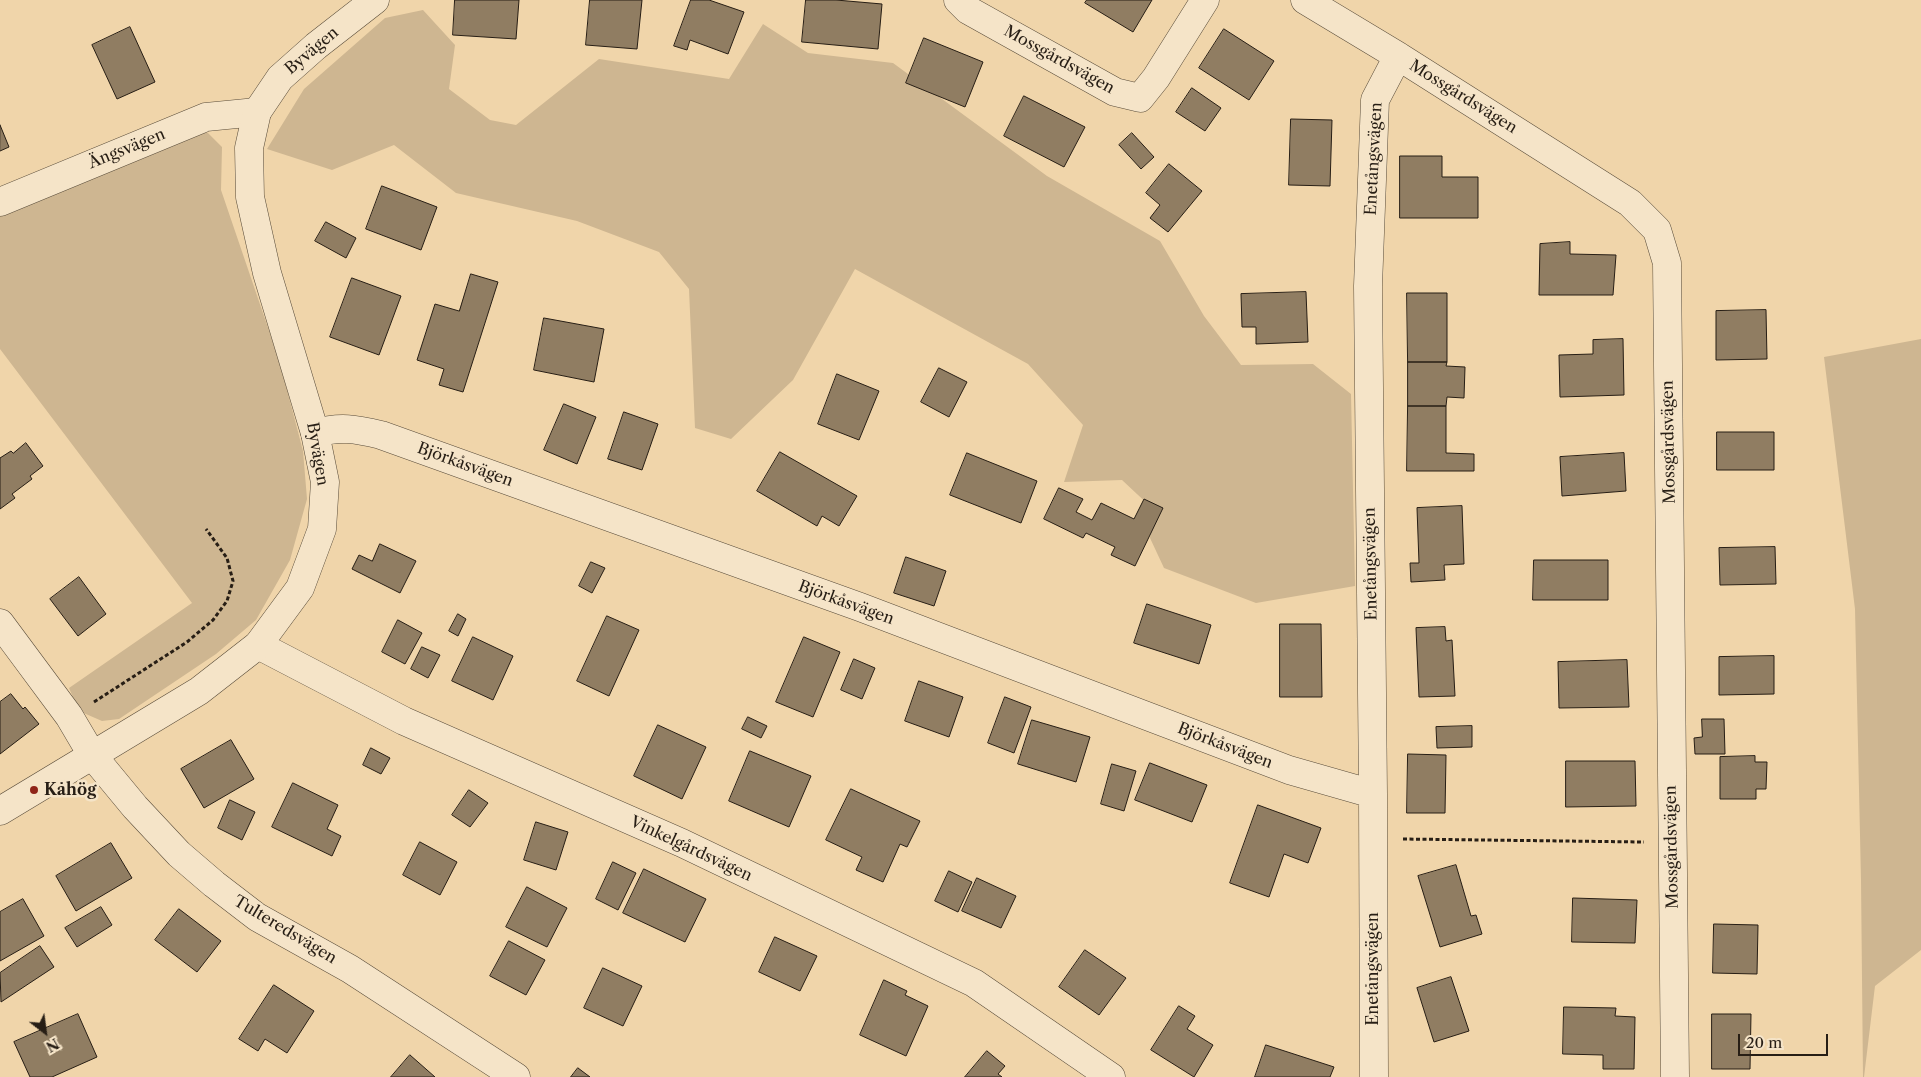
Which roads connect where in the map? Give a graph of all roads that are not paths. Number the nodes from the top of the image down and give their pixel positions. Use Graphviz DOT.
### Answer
graph roads {
  1 [pos="375,0"];
  2 [pos="958,0"];
  3 [pos="1205,0"];
  4 [pos="1305,0"];
  5 [pos="1398,56"];
  6 [pos="257,112"];
  7 [pos="0,202"];
  8 [pos="315,433"];
  9 [pos="0,623"];
  10 [pos="258,645"];
  11 [pos="92,755"];
  12 [pos="1373,794"];
  13 [pos="0,811"];
  14 [pos="516,1077"];
  15 [pos="1111,1077"];
  16 [pos="1374,1077"];
  17 [pos="1674,1077"];
  1 -- 6 [label="street, Byvägen"];
  2 -- 3 [label="street, Mossgårdsvägen"];
  4 -- 5 [label="street, Mossgårdsvägen"];
  5 -- 12 [label="street, Enetångsvägen"];
  5 -- 17 [label="street, Mossgårdsvägen"];
  6 -- 7 [label="street, Ängsvägen"];
  6 -- 8 [label="street, Byvägen"];
  8 -- 10 [label="street, Byvägen"];
  8 -- 12 [label="street, Björkåsvägen"];
  9 -- 11 [label="street, Tulteredsvägen"];
  10 -- 11 [label="street, Byvägen"];
  10 -- 15 [label="street, Vinkelgårdsvägen"];
  11 -- 13 [label="street, Byvägen"];
  11 -- 14 [label="street, Tulteredsvägen"];
  12 -- 16 [label="street, Enetångsvägen"];
}
